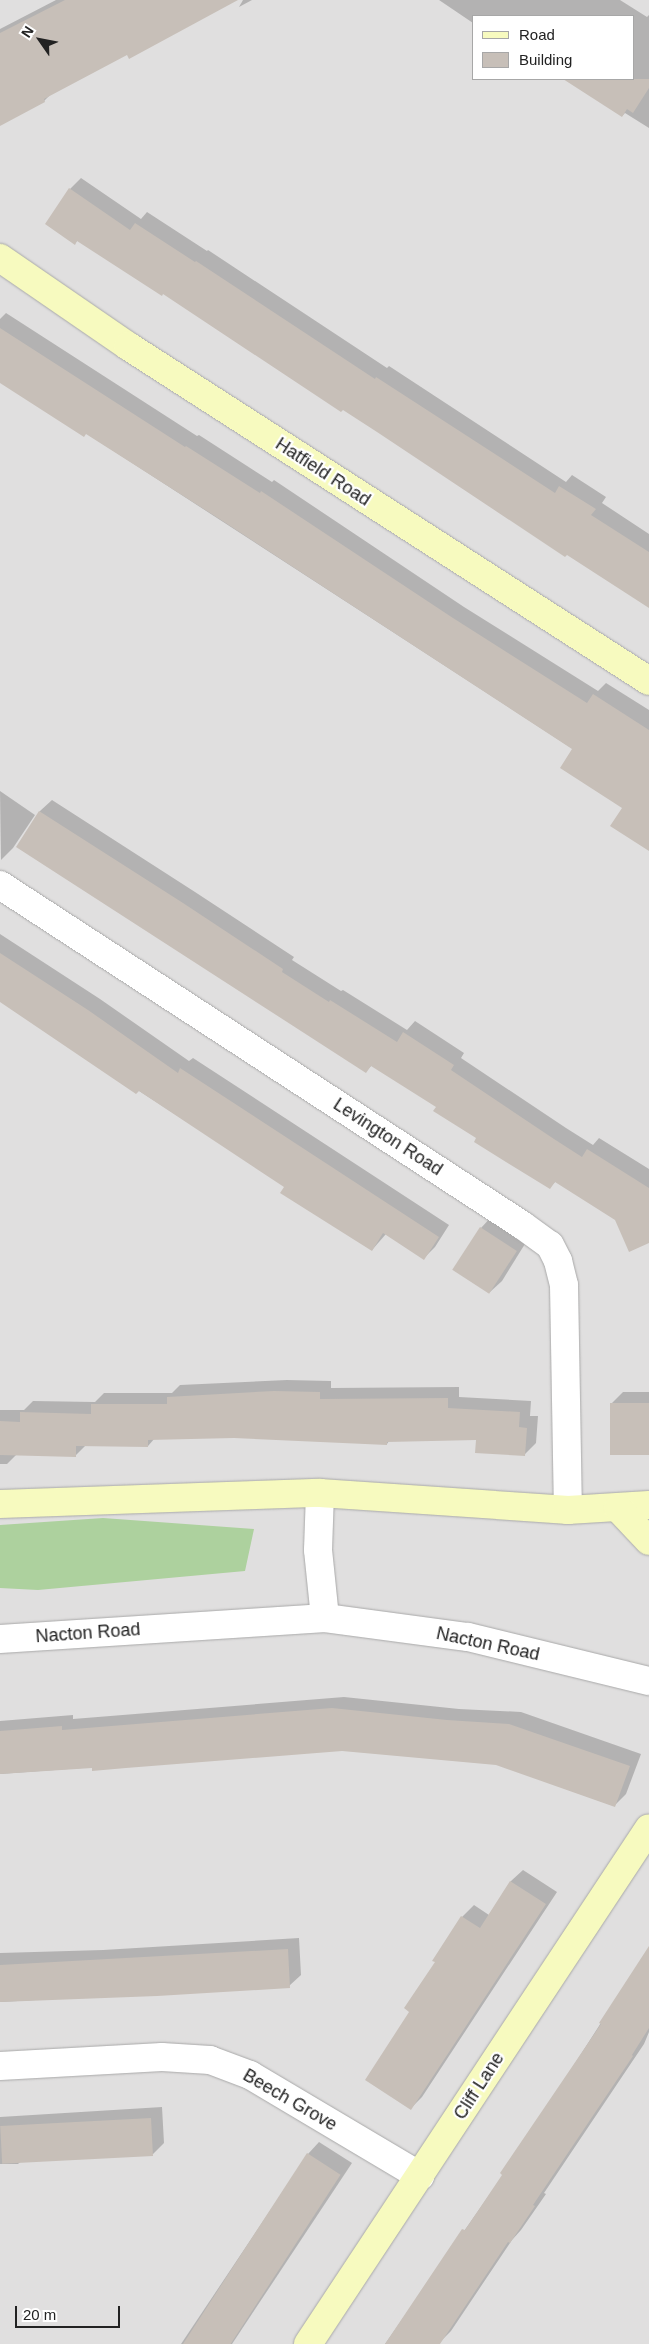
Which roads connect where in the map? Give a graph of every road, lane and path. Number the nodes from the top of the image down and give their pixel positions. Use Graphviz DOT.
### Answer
graph roads {
  1 [pos="0,258"];
  2 [pos="649,681"];
  3 [pos="0,885"];
  4 [pos="320,1492"];
  5 [pos="0,1504"];
  6 [pos="649,1506"];
  7 [pos="618,1508"];
  8 [pos="568,1510"];
  9 [pos="649,1541"];
  10 [pos="325,1618"];
  11 [pos="0,1639"];
  12 [pos="649,1681"];
  13 [pos="649,1828"];
  14 [pos="0,2066"];
  15 [pos="420,2176"];
  16 [pos="308,2344"];
  1 -- 2 [label="street, Hatfield Road"];
  3 -- 8 [label="street, Levington Road"];
  4 -- 5 [label="street"];
  4 -- 8 [label="street"];
  4 -- 10 [label="street"];
  6 -- 7 [label="street"];
  7 -- 8 [label="street"];
  7 -- 9 [label="street"];
  10 -- 11 [label="street, Nacton Road"];
  10 -- 12 [label="street, Nacton Road"];
  13 -- 15 [label="street, Cliff Lane"];
  14 -- 15 [label="street, Beech Grove"];
  15 -- 16 [label="street, Cliff Lane"];
}
